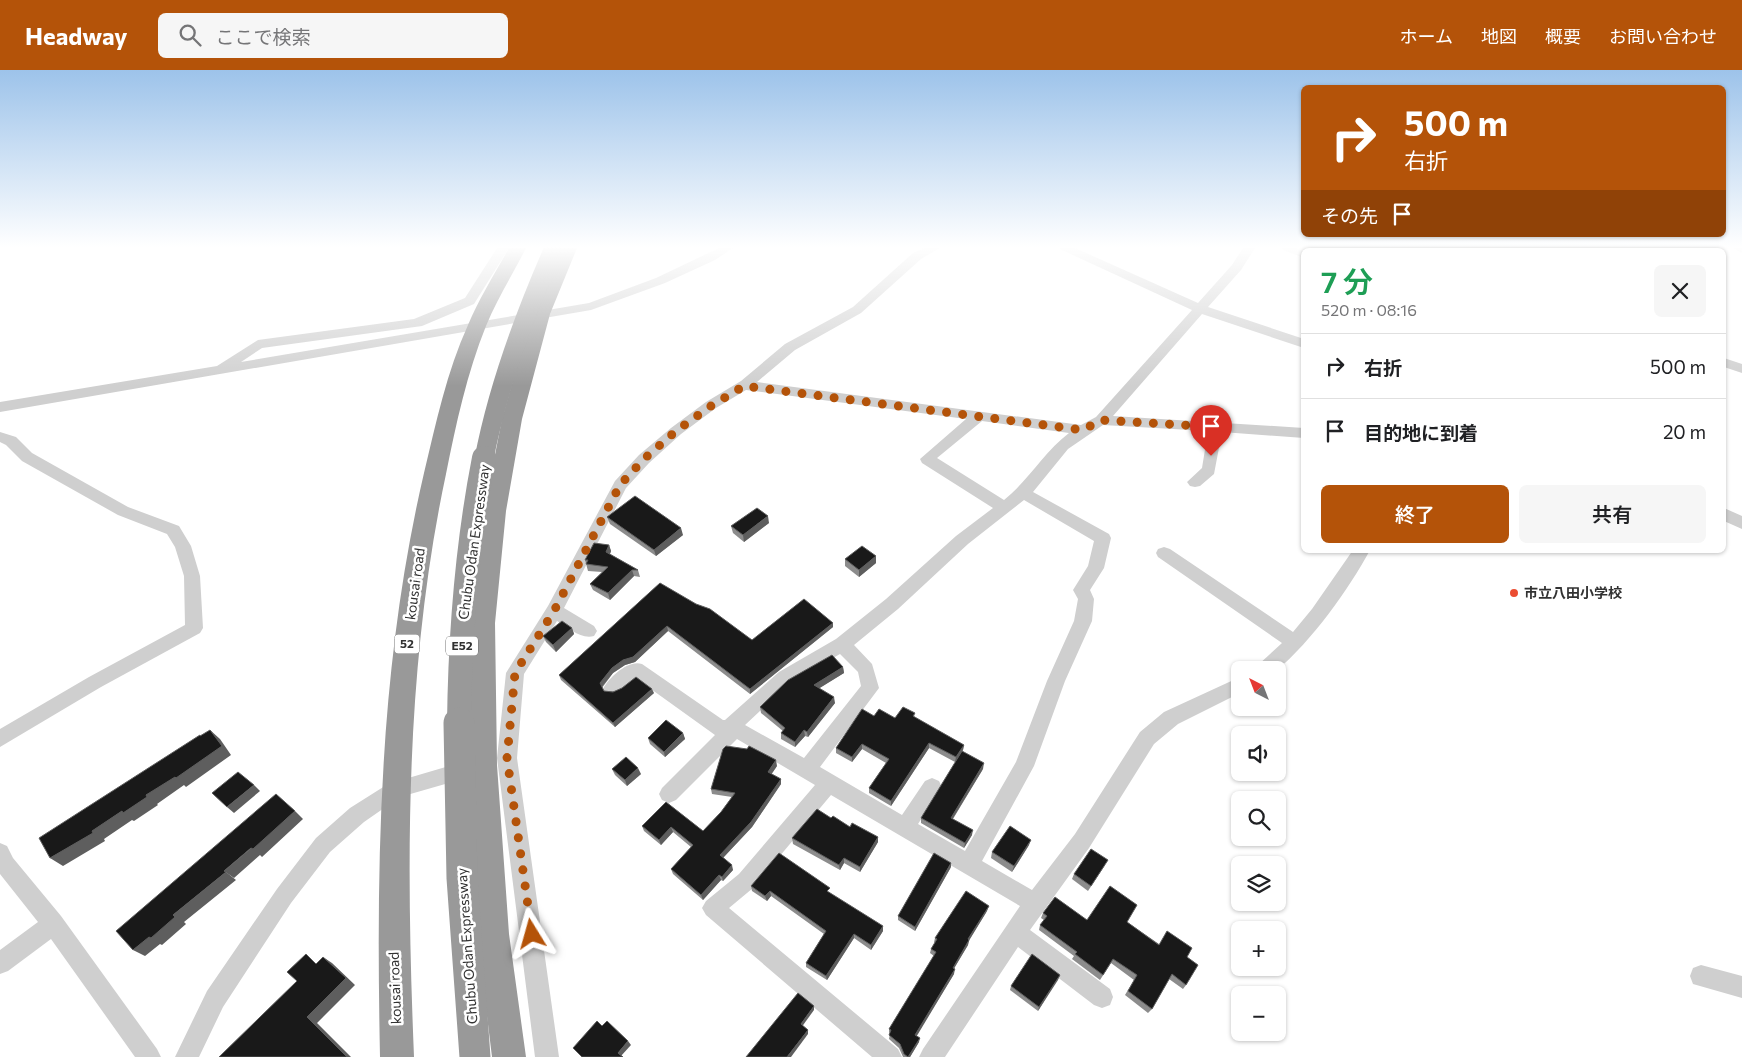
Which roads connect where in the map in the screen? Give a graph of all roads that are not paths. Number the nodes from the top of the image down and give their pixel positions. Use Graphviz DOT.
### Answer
graph roads {
  1 [pos="474,294"];
  2 [pos="492,294"];
  3 [pos="534,294"];
  4 [pos="549,294"];
  5 [pos="629,294"];
  6 [pos="876,294"];
  7 [pos="1167,294"];
  8 [pos="1213,294"];
  9 [pos="1200,308"];
  10 [pos="541,314"];
  11 [pos="476,325"];
  12 [pos="1301,343"];
  13 [pos="1726,363"];
  14 [pos="1742,369"];
  15 [pos="216,372"];
  16 [pos="744,386"];
  17 [pos="0,407"];
  18 [pos="979,416"];
  19 [pos="1101,420"];
  20 [pos="1216,427"];
  21 [pos="1083,430"];
  22 [pos="1301,433"];
  23 [pos="0,437"];
  24 [pos="1195,482"];
  25 [pos="1023,492"];
  26 [pos="1004,507"];
  27 [pos="1726,515"];
  28 [pos="1742,523"];
  29 [pos="1164,553"];
  30 [pos="1360,553"];
  31 [pos="554,611"];
  32 [pos="588,632"];
  33 [pos="1294,642"];
  34 [pos="842,644"];
  35 [pos="1276,661"];
  36 [pos="612,689"];
  37 [pos="1231,689"];
  38 [pos="733,727"];
  39 [pos="0,739"];
  40 [pos="495,762"];
  41 [pos="806,770"];
  42 [pos="829,783"];
  43 [pos="932,787"];
  44 [pos="395,790"];
  45 [pos="669,794"];
  46 [pos="905,827"];
  47 [pos="0,853"];
  48 [pos="969,865"];
  49 [pos="1035,903"];
  50 [pos="53,924"];
  51 [pos="1015,932"];
  52 [pos="0,963"];
  53 [pos="1701,976"];
  54 [pos="1742,987"];
  55 [pos="1102,997"];
  56 [pos="149,1057"];
  57 [pos="187,1057"];
  58 [pos="397,1057"];
  59 [pos="476,1057"];
  60 [pos="509,1057"];
  61 [pos="547,1057"];
  62 [pos="890,1057"];
  63 [pos="931,1057"];
  1 -- 15 [label="street"];
  2 -- 11 [label="highway, kousai road / 52"];
  3 -- 59 [label="highway, Chubu Odan Expressway / E52, bridge"];
  4 -- 10 [label="highway"];
  5 -- 10 [label="street"];
  6 -- 16 [label="street"];
  7 -- 9 [label="street"];
  8 -- 9 [label="street"];
  9 -- 12 [label="street"];
  9 -- 19 [label="street"];
  10 -- 11 [label="street"];
  10 -- 40 [label="highway"];
  11 -- 15 [label="street"];
  11 -- 44 [label="highway, kousai road / 52"];
  13 -- 14 [label="street"];
  15 -- 17 [label="street"];
  16 -- 18 [label="street"];
  16 -- 31 [label="street"];
  18 -- 21 [label="street"];
  18 -- 26 [label="street"];
  19 -- 20 [label="street"];
  19 -- 21 [label="street"];
  20 -- 22 [label="street"];
  20 -- 24 [label="street"];
  21 -- 25 [label="street"];
  23 -- 39 [label="street"];
  25 -- 26 [label="street"];
  25 -- 48 [label="street"];
  26 -- 34 [label="street"];
  27 -- 28 [label="street"];
  29 -- 33 [label="street"];
  30 -- 33 [label="street"];
  31 -- 32 [label="street"];
  31 -- 40 [label="street"];
  33 -- 35 [label="street"];
  34 -- 38 [label="street"];
  34 -- 41 [label="street"];
  36 -- 38 [label="street"];
  37 -- 49 [label="street"];
  38 -- 41 [label="street"];
  38 -- 45 [label="street"];
  40 -- 44 [label="street"];
  40 -- 60 [label="highway"];
  40 -- 61 [label="street"];
  41 -- 42 [label="street"];
  42 -- 46 [label="street"];
  42 -- 62 [label="street"];
  43 -- 46 [label="street"];
  44 -- 57 [label="street"];
  44 -- 58 [label="highway, kousai road / 52"];
  46 -- 48 [label="street"];
  47 -- 50 [label="street"];
  48 -- 49 [label="street"];
  49 -- 51 [label="street"];
  50 -- 52 [label="street"];
  50 -- 56 [label="street"];
  51 -- 55 [label="street"];
  51 -- 63 [label="street"];
  53 -- 54 [label="street"];
}
